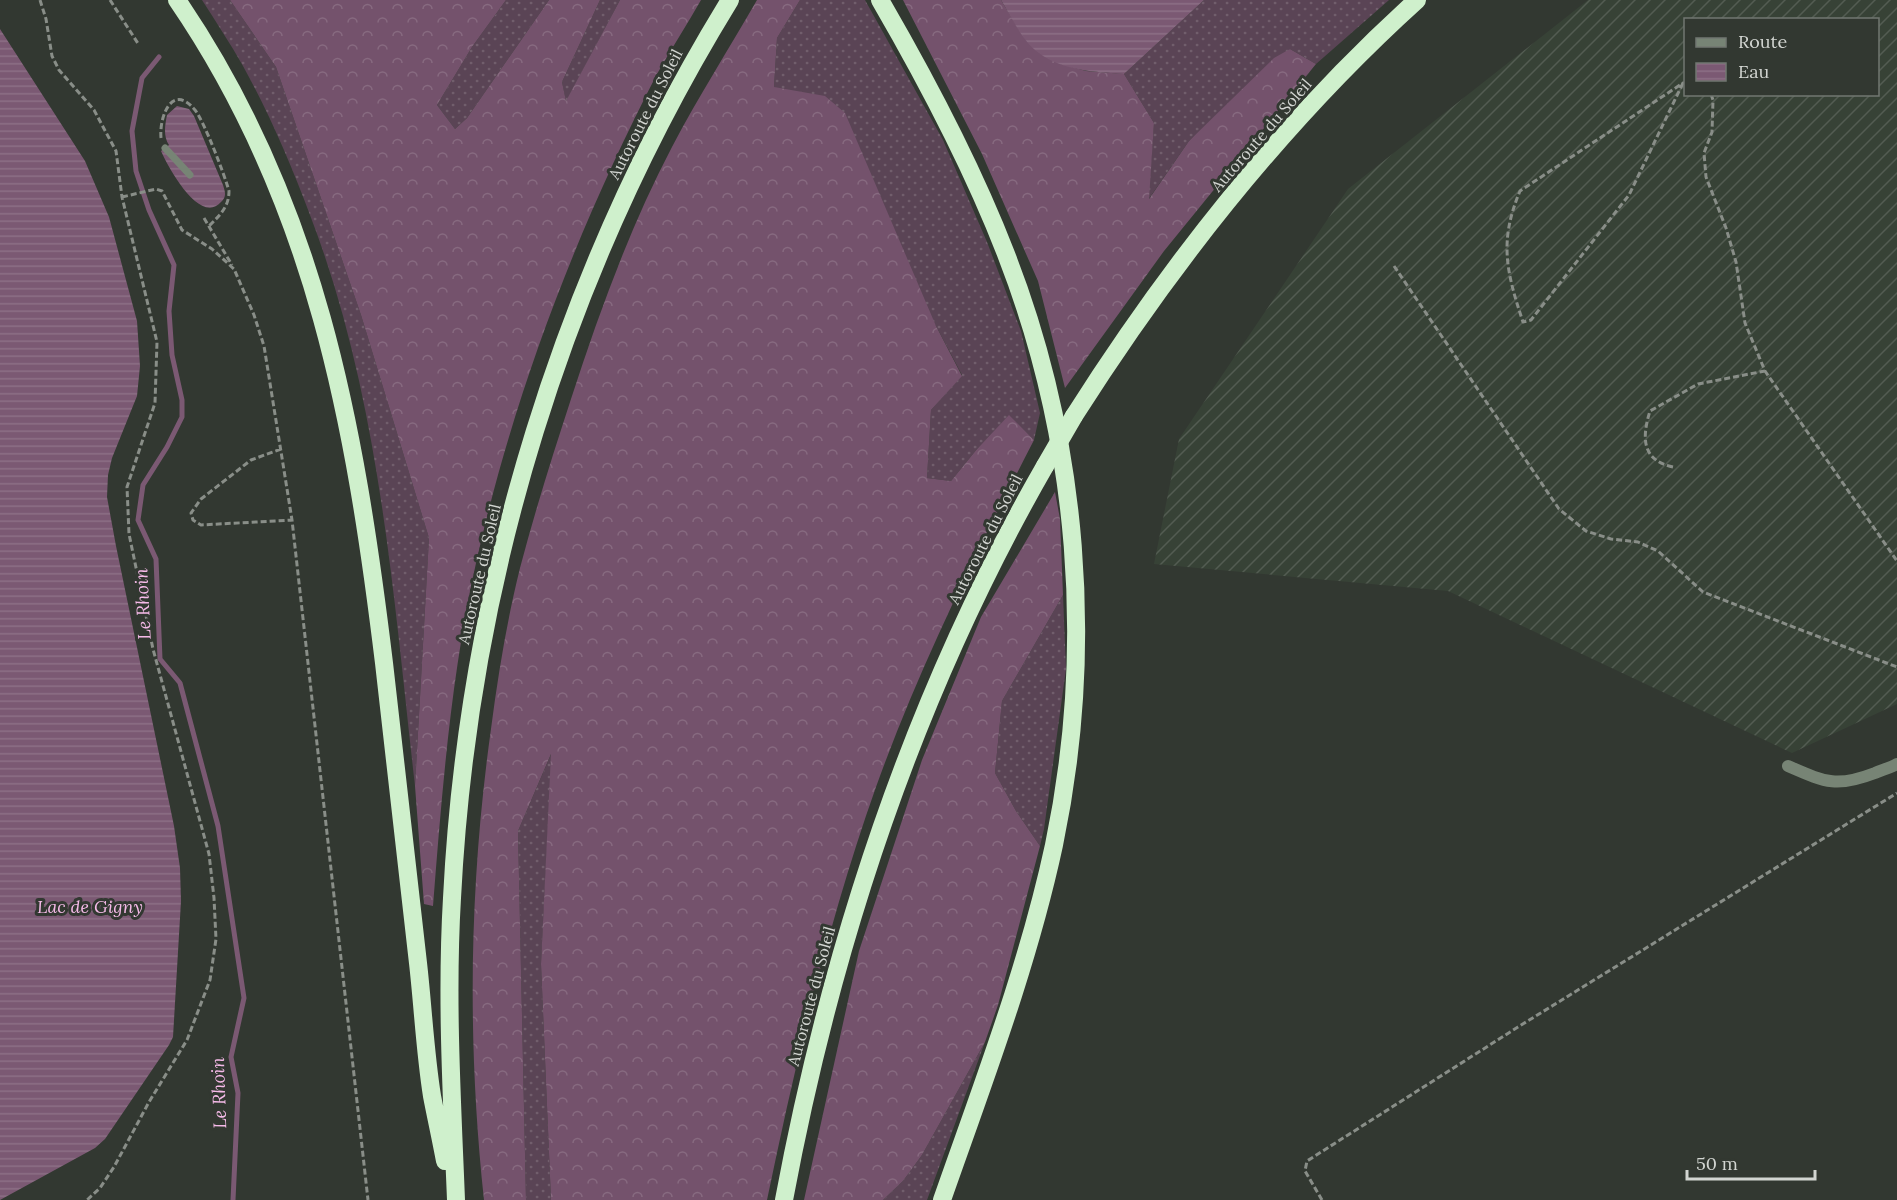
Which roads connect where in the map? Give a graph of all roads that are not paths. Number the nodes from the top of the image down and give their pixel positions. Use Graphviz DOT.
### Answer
graph roads {
  1 [pos="177,0"];
  2 [pos="730,0"];
  3 [pos="879,0"];
  4 [pos="1417,0"];
  5 [pos="165,148"];
  6 [pos="190,175"];
  7 [pos="1897,764"];
  8 [pos="1788,766"];
  9 [pos="454,1200"];
  10 [pos="784,1200"];
  11 [pos="942,1200"];
  1 -- 9 [label="highway"];
  2 -- 9 [label="highway, Autoroute du Soleil"];
  3 -- 11 [label="highway"];
  4 -- 10 [label="highway, Autoroute du Soleil, bridge"];
  5 -- 6 [label="lane"];
  7 -- 8 [label="street"];
}
